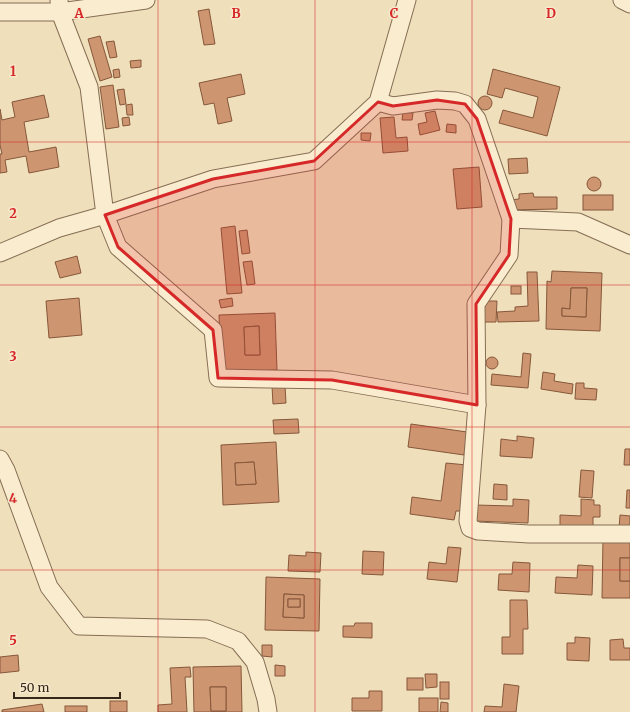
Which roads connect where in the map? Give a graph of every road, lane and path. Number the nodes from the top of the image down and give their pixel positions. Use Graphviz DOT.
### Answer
graph roads {
  1 [pos="146,0"];
  2 [pos="407,0"];
  3 [pos="622,0"];
  4 [pos="630,4"];
  5 [pos="60,6"];
  6 [pos="0,12"];
  7 [pos="378,102"];
  8 [pos="105,215"];
  9 [pos="511,219"];
  10 [pos="630,245"];
  11 [pos="0,253"];
  12 [pos="478,405"];
  13 [pos="0,459"];
  14 [pos="630,534"];
  15 [pos="268,712"];
  1 -- 5 [label="street"];
  2 -- 7 [label="street"];
  3 -- 4 [label="street"];
  5 -- 6 [label="street"];
  5 -- 8 [label="street"];
  7 -- 8 [label="street"];
  7 -- 9 [label="street"];
  8 -- 11 [label="street"];
  8 -- 12 [label="street"];
  9 -- 10 [label="street"];
  9 -- 12 [label="street"];
  12 -- 14 [label="street"];
  13 -- 15 [label="street"];
}
